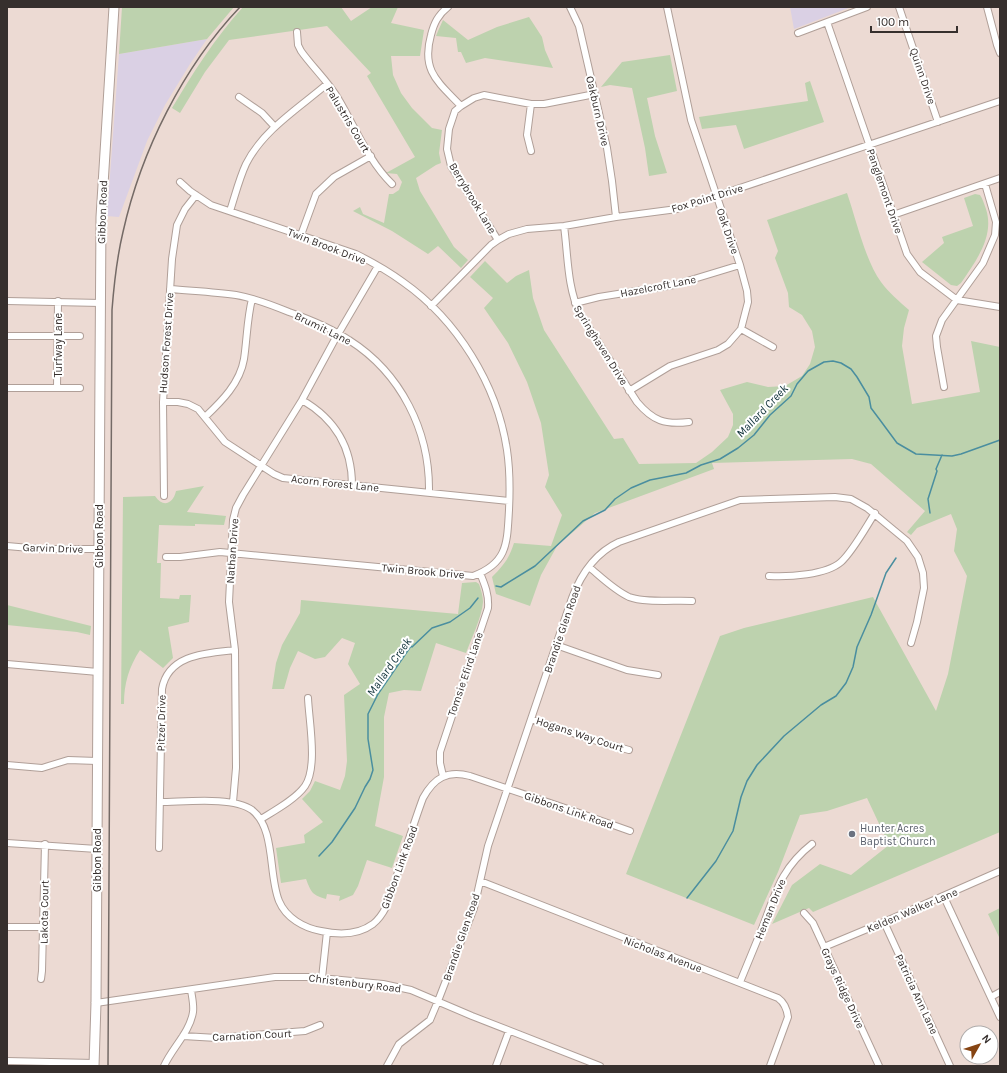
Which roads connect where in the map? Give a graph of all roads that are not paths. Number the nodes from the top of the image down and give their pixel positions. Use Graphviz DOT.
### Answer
graph roads {
  1 [pos="114,7"];
  2 [pos="448,7"];
  3 [pos="570,7"];
  4 [pos="667,7"];
  5 [pos="867,7"];
  6 [pos="899,7"];
  7 [pos="987,7"];
  8 [pos="827,22"];
  9 [pos="297,32"];
  10 [pos="798,33"];
  11 [pos="1000,53"];
  12 [pos="327,84"];
  13 [pos="595,94"];
  14 [pos="239,97"];
  15 [pos="1000,101"];
  16 [pos="531,104"];
  17 [pos="461,106"];
  18 [pos="938,122"];
  19 [pos="275,127"];
  20 [pos="869,144"];
  21 [pos="531,151"];
  22 [pos="371,156"];
  23 [pos="1000,178"];
  24 [pos="180,182"];
  25 [pos="392,184"];
  26 [pos="985,184"];
  27 [pos="196,195"];
  28 [pos="716,197"];
  29 [pos="230,211"];
  30 [pos="893,215"];
  31 [pos="616,217"];
  32 [pos="564,226"];
  33 [pos="302,235"];
  34 [pos="498,240"];
  35 [pos="740,265"];
  36 [pos="378,266"];
  37 [pos="170,289"];
  38 [pos="252,298"];
  39 [pos="957,300"];
  40 [pos="7,301"];
  41 [pos="58,301"];
  42 [pos="101,303"];
  43 [pos="575,303"];
  44 [pos="431,306"];
  45 [pos="1000,308"];
  46 [pos="741,329"];
  47 [pos="338,333"];
  48 [pos="7,336"];
  49 [pos="58,336"];
  50 [pos="80,336"];
  51 [pos="773,347"];
  52 [pos="944,387"];
  53 [pos="7,388"];
  54 [pos="58,388"];
  55 [pos="80,388"];
  56 [pos="629,391"];
  57 [pos="302,400"];
  58 [pos="163,402"];
  59 [pos="205,417"];
  60 [pos="688,422"];
  61 [pos="261,465"];
  62 [pos="352,485"];
  63 [pos="429,492"];
  64 [pos="164,496"];
  65 [pos="509,501"];
  66 [pos="875,513"];
  67 [pos="7,546"];
  68 [pos="99,549"];
  69 [pos="231,554"];
  70 [pos="166,557"];
  71 [pos="589,567"];
  72 [pos="480,573"];
  73 [pos="770,576"];
  74 [pos="692,601"];
  75 [pos="911,643"];
  76 [pos="556,645"];
  77 [pos="235,650"];
  78 [pos="7,664"];
  79 [pos="98,672"];
  80 [pos="658,675"];
  81 [pos="308,698"];
  82 [pos="531,719"];
  83 [pos="629,750"];
  84 [pos="97,761"];
  85 [pos="7,766"];
  86 [pos="443,776"];
  87 [pos="508,789"];
  88 [pos="160,802"];
  89 [pos="233,802"];
  90 [pos="261,819"];
  91 [pos="630,832"];
  92 [pos="7,843"];
  93 [pos="44,844"];
  94 [pos="812,844"];
  95 [pos="159,848"];
  96 [pos="97,849"];
  97 [pos="1000,871"];
  98 [pos="480,881"];
  99 [pos="944,896"];
  100 [pos="804,913"];
  101 [pos="884,922"];
  102 [pos="7,926"];
  103 [pos="44,927"];
  104 [pos="327,932"];
  105 [pos="824,947"];
  106 [pos="322,978"];
  107 [pos="41,979"];
  108 [pos="740,982"];
  109 [pos="191,990"];
  110 [pos="1000,992"];
  111 [pos="991,997"];
  112 [pos="438,1001"];
  113 [pos="96,1003"];
  114 [pos="1000,1017"];
  115 [pos="320,1026"];
  116 [pos="509,1031"];
  117 [pos="183,1036"];
  118 [pos="7,1060"];
  119 [pos="43,1064"];
  120 [pos="94,1064"];
  121 [pos="164,1066"];
  122 [pos="387,1066"];
  123 [pos="496,1066"];
  124 [pos="600,1066"];
  125 [pos="770,1066"];
  126 [pos="879,1066"];
  127 [pos="950,1066"];
  1 -- 42 [label="main road, Gibbon Road"];
  2 -- 17 [label="street"];
  3 -- 13 [label="street, Oakburn Drive"];
  4 -- 28 [label="street, Oak Drive"];
  5 -- 8 [label="street"];
  6 -- 18 [label="street, Quinn Drive"];
  7 -- 11 [label="street"];
  8 -- 10 [label="street"];
  8 -- 20 [label="street, Panglemont Drive"];
  9 -- 12 [label="street, Palustris Court"];
  12 -- 19 [label="street"];
  12 -- 22 [label="street, Palustris Court"];
  13 -- 16 [label="street"];
  13 -- 31 [label="street, Oakburn Drive"];
  14 -- 19 [label="street"];
  15 -- 18 [label="street, Fox Point Drive"];
  16 -- 17 [label="street"];
  16 -- 21 [label="street"];
  17 -- 34 [label="street, Berrybrook Lane"];
  18 -- 20 [label="street, Fox Point Drive"];
  19 -- 29 [label="street"];
  20 -- 28 [label="street, Fox Point Drive"];
  20 -- 30 [label="street, Panglemont Drive"];
  22 -- 25 [label="street, Palustris Court"];
  22 -- 33 [label="street"];
  23 -- 26 [label="street"];
  24 -- 27 [label="street, Twin Brook Drive"];
  26 -- 30 [label="street"];
  26 -- 39 [label="street"];
  27 -- 29 [label="street, Twin Brook Drive"];
  27 -- 37 [label="street, Hudson Forest Drive"];
  28 -- 31 [label="street, Fox Point Drive"];
  28 -- 35 [label="street, Oak Drive"];
  29 -- 33 [label="street, Twin Brook Drive"];
  30 -- 39 [label="street, Panglemont Drive"];
  31 -- 32 [label="street, Fox Point Drive"];
  32 -- 34 [label="street, Fox Point Drive"];
  32 -- 43 [label="street, Springhaven Drive"];
  33 -- 36 [label="street, Twin Brook Drive"];
  34 -- 44 [label="street, Fox Point Drive"];
  35 -- 43 [label="street, Hazelcroft Lane"];
  35 -- 46 [label="street, Oak Drive"];
  36 -- 44 [label="street, Twin Brook Drive"];
  36 -- 47 [label="street, Nathan Drive"];
  37 -- 38 [label="street, Brumit Lane"];
  37 -- 58 [label="street, Hudson Forest Drive"];
  38 -- 47 [label="street, Brumit Lane"];
  38 -- 59 [label="street"];
  39 -- 45 [label="street, Panglemont Drive"];
  39 -- 52 [label="street"];
  40 -- 41 [label="street"];
  41 -- 42 [label="street"];
  41 -- 49 [label="street, Turfway Lane"];
  42 -- 68 [label="main road, Gibbon Road"];
  43 -- 56 [label="street, Springhaven Drive"];
  44 -- 65 [label="street, Twin Brook Drive"];
  46 -- 51 [label="street"];
  46 -- 56 [label="street, Oak Drive"];
  47 -- 57 [label="street, Nathan Drive"];
  47 -- 63 [label="street, Brumit Lane"];
  48 -- 49 [label="street"];
  49 -- 50 [label="street"];
  49 -- 54 [label="street, Turfway Lane"];
  53 -- 54 [label="street"];
  54 -- 55 [label="street"];
  56 -- 60 [label="street, Springhaven Drive"];
  57 -- 61 [label="street, Nathan Drive"];
  57 -- 62 [label="street"];
  58 -- 59 [label="street, Acorn Forest Lane"];
  58 -- 64 [label="street, Hudson Forest Drive"];
  59 -- 61 [label="street, Acorn Forest Lane"];
  61 -- 62 [label="street, Acorn Forest Lane"];
  61 -- 69 [label="street, Nathan Drive"];
  62 -- 63 [label="street, Acorn Forest Lane"];
  63 -- 65 [label="street, Acorn Forest Lane"];
  65 -- 72 [label="street, Twin Brook Drive"];
  66 -- 71 [label="street, Brandie Glen Road"];
  66 -- 73 [label="street"];
  66 -- 75 [label="street, Brandie Glen Road"];
  67 -- 68 [label="street, Garvin Drive"];
  68 -- 79 [label="main road, Gibbon Road"];
  69 -- 70 [label="street, Twin Brook Drive"];
  69 -- 72 [label="street, Twin Brook Drive"];
  69 -- 77 [label="street, Nathan Drive"];
  71 -- 74 [label="street"];
  71 -- 76 [label="street, Brandie Glen Road"];
  72 -- 86 [label="street, Tomsie Efird Lane"];
  76 -- 80 [label="street"];
  76 -- 82 [label="street, Brandie Glen Road"];
  77 -- 88 [label="street, Pitzer Drive"];
  77 -- 89 [label="street, Nathan Drive"];
  78 -- 79 [label="street"];
  79 -- 84 [label="main road, Gibbon Road"];
  81 -- 90 [label="street"];
  82 -- 83 [label="street, Hogans Way Court"];
  82 -- 87 [label="street, Brandie Glen Road"];
  84 -- 85 [label="street"];
  84 -- 96 [label="main road, Gibbon Road"];
  86 -- 87 [label="street"];
  86 -- 104 [label="street, Gibbon Link Road"];
  87 -- 91 [label="street, Gibbons Link Road"];
  87 -- 98 [label="street, Brandie Glen Road"];
  88 -- 89 [label="street"];
  88 -- 95 [label="street, Pitzer Drive"];
  89 -- 90 [label="street"];
  90 -- 104 [label="street, Gibbon Link Road"];
  92 -- 93 [label="street"];
  93 -- 96 [label="street"];
  93 -- 103 [label="street, Lakota Court"];
  94 -- 108 [label="street, Heman Drive"];
  96 -- 113 [label="main road, Gibbon Road"];
  97 -- 99 [label="street, Kelden Walker Lane"];
  98 -- 108 [label="street, Nicholas Avenue"];
  98 -- 112 [label="street, Brandie Glen Road"];
  99 -- 101 [label="street, Kelden Walker Lane"];
  99 -- 111 [label="street"];
  100 -- 105 [label="street, Grays Ridge Drive"];
  101 -- 105 [label="street, Kelden Walker Lane"];
  101 -- 127 [label="street, Patricia Ann Lane"];
  102 -- 103 [label="street"];
  103 -- 107 [label="street, Lakota Court"];
  104 -- 106 [label="street"];
  105 -- 126 [label="street, Grays Ridge Drive"];
  106 -- 109 [label="street, Christenbury Road"];
  106 -- 112 [label="street, Christenbury Road"];
  108 -- 125 [label="street, Nicholas Avenue"];
  109 -- 113 [label="street, Christenbury Road"];
  109 -- 117 [label="street"];
  110 -- 111 [label="street"];
  111 -- 114 [label="street"];
  112 -- 116 [label="street, Christenbury Road"];
  112 -- 122 [label="street, Brandie Glen Road"];
  113 -- 120 [label="main road, Gibbon Road"];
  115 -- 117 [label="street, Carnation Court"];
  116 -- 123 [label="street"];
  116 -- 124 [label="street, Christenbury Road"];
  117 -- 121 [label="street"];
  118 -- 119 [label="street"];
  119 -- 120 [label="street"];
}
